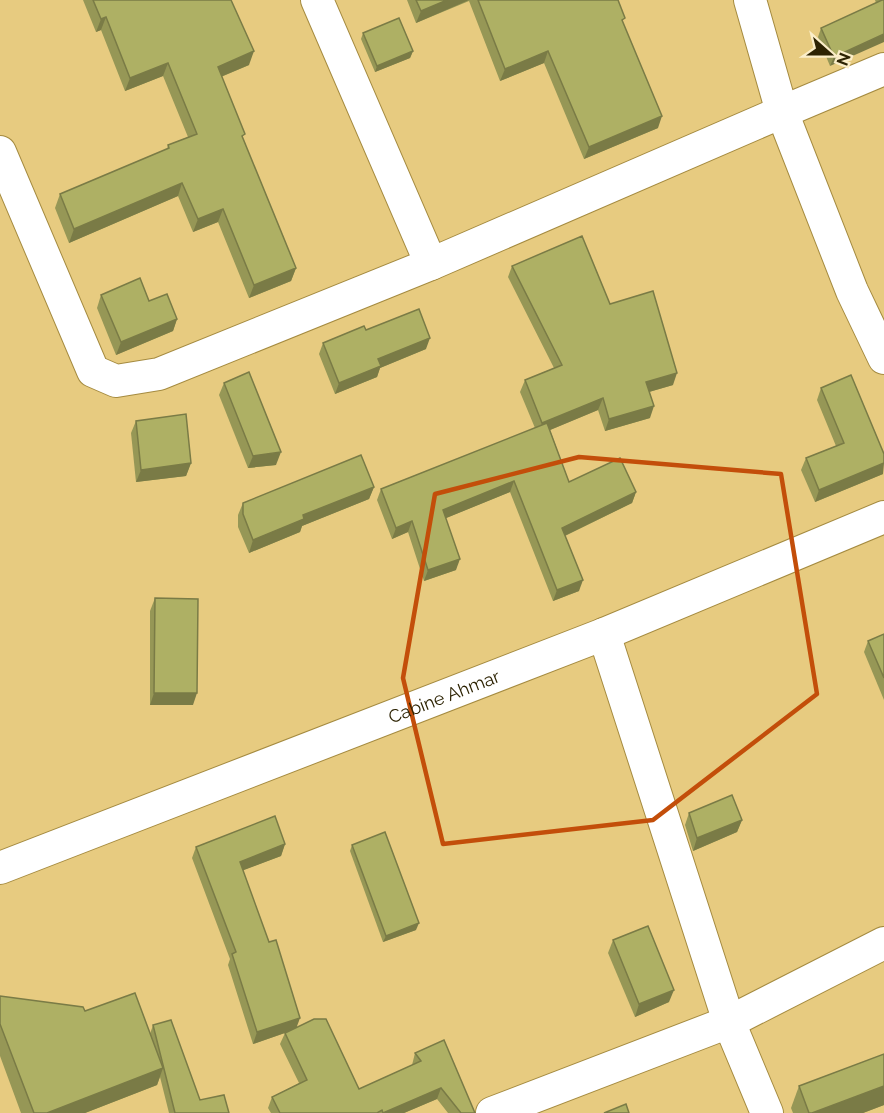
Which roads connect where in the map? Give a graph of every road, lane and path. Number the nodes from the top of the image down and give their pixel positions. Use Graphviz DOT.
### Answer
graph roads {
  1 [pos="317,0"];
  2 [pos="750,0"];
  3 [pos="884,69"];
  4 [pos="782,112"];
  5 [pos="0,152"];
  6 [pos="431,264"];
  7 [pos="884,358"];
  8 [pos="884,517"];
  9 [pos="603,634"];
  10 [pos="0,868"];
  11 [pos="884,943"];
  12 [pos="729,1022"];
  13 [pos="492,1113"];
  14 [pos="767,1113"];
  1 -- 6 [label="street"];
  2 -- 4 [label="street"];
  3 -- 4 [label="street"];
  4 -- 6 [label="street"];
  4 -- 7 [label="street"];
  5 -- 6 [label="street"];
  8 -- 9 [label="street, Cabine Ahmar"];
  9 -- 10 [label="street, Cabine Ahmar"];
  9 -- 12 [label="street"];
  11 -- 12 [label="street"];
  12 -- 13 [label="street"];
  12 -- 14 [label="street"];
}
